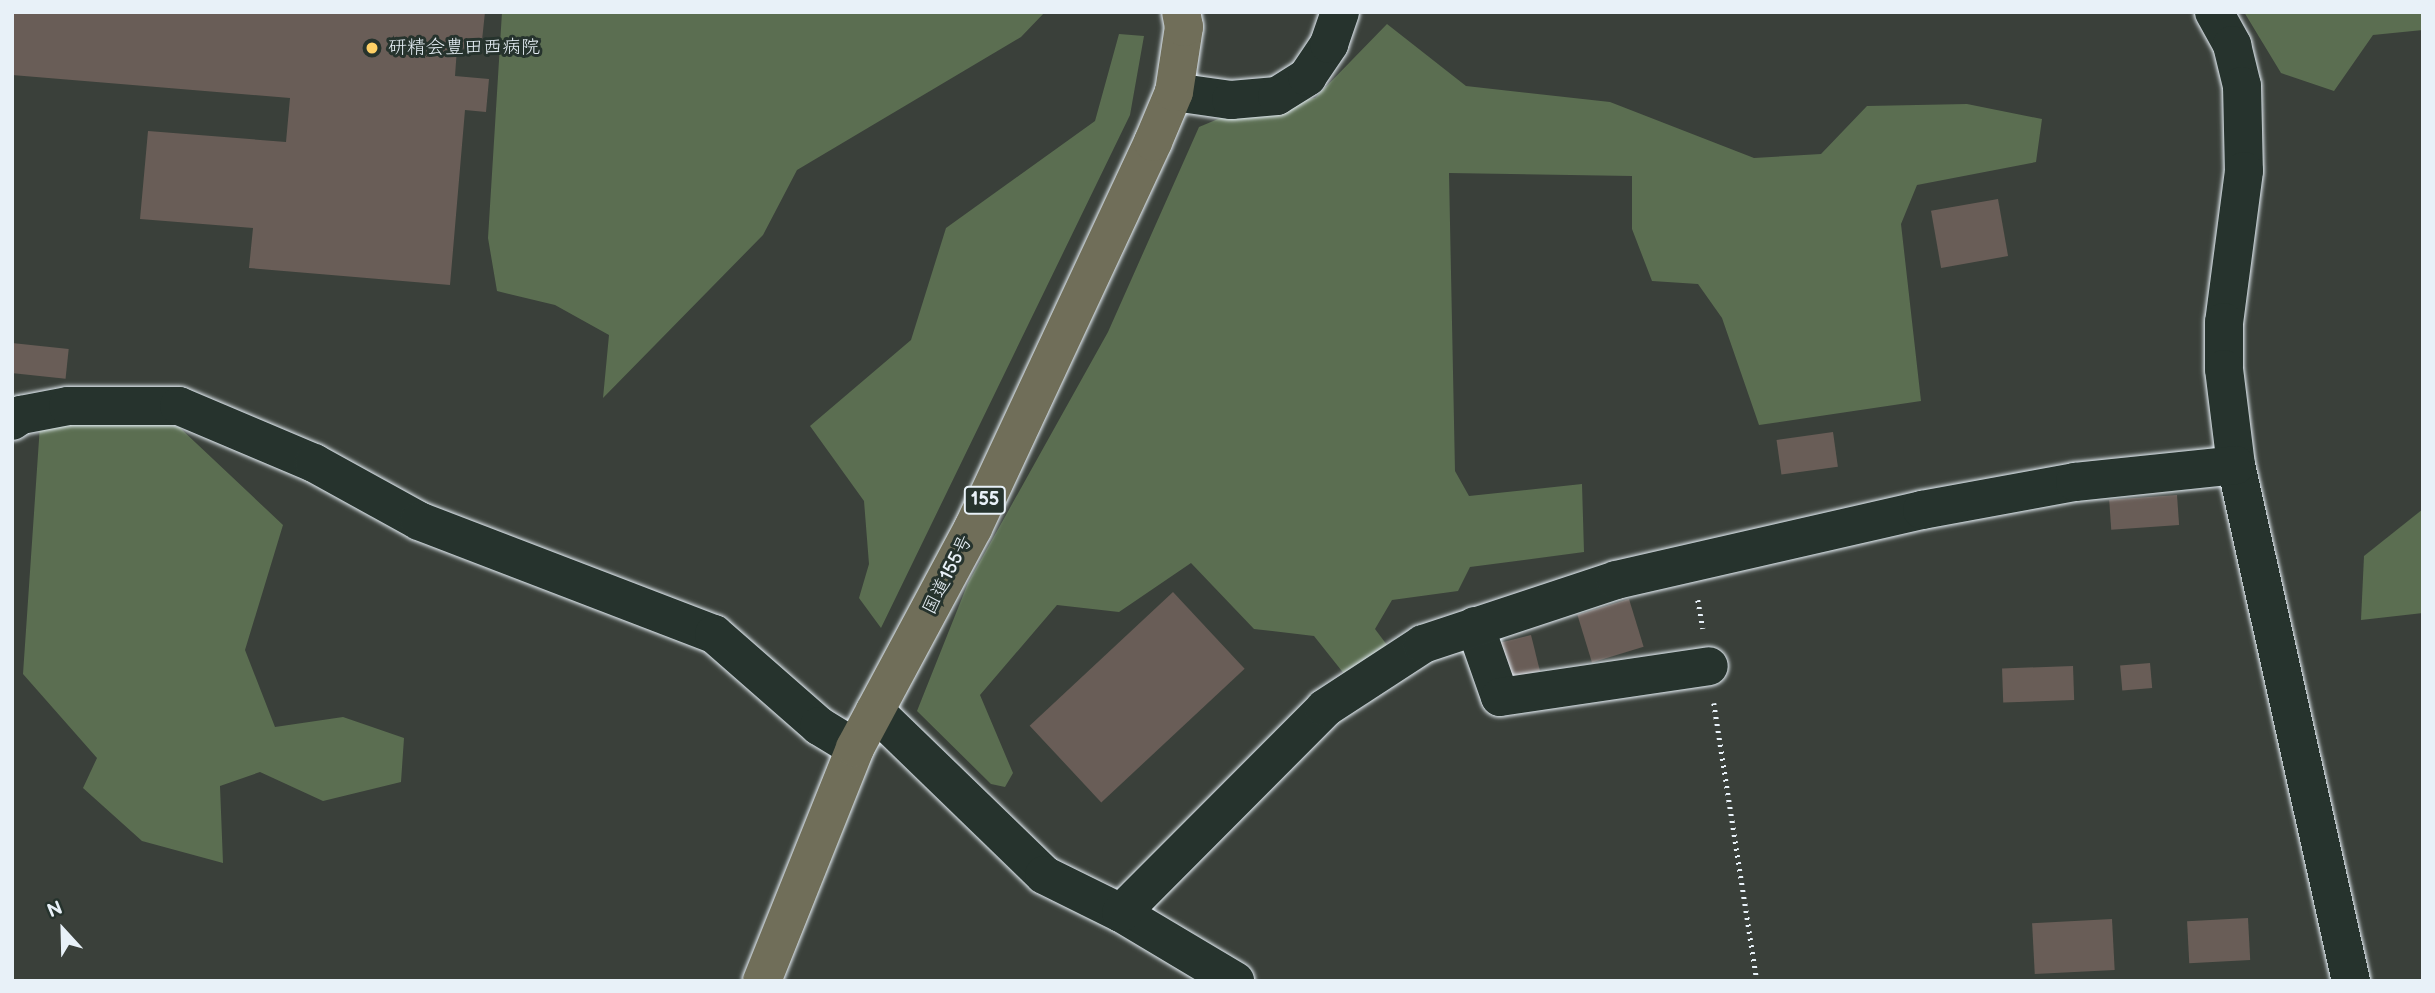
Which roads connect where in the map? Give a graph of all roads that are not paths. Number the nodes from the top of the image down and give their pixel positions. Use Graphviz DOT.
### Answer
graph roads {
  1 [pos="1181,12"];
  2 [pos="1340,12"];
  3 [pos="2214,12"];
  4 [pos="1174,93"];
  5 [pos="12,421"];
  6 [pos="2236,465"];
  7 [pos="1475,626"];
  8 [pos="1709,666"];
  9 [pos="875,711"];
  10 [pos="855,748"];
  11 [pos="1121,913"];
  12 [pos="762,981"];
  13 [pos="1235,981"];
  14 [pos="2351,981"];
  1 -- 4 [label="highway, 国道155号 / 155"];
  2 -- 4 [label="street"];
  3 -- 6 [label="street"];
  4 -- 9 [label="highway, 国道155号 / 155"];
  5 -- 10 [label="street"];
  6 -- 7 [label="street"];
  6 -- 14 [label="street"];
  7 -- 8 [label="street"];
  7 -- 11 [label="street"];
  9 -- 10 [label="highway, 国道155号 / 155"];
  9 -- 11 [label="street"];
  10 -- 12 [label="highway, 国道155号 / 155"];
  11 -- 13 [label="street"];
}
